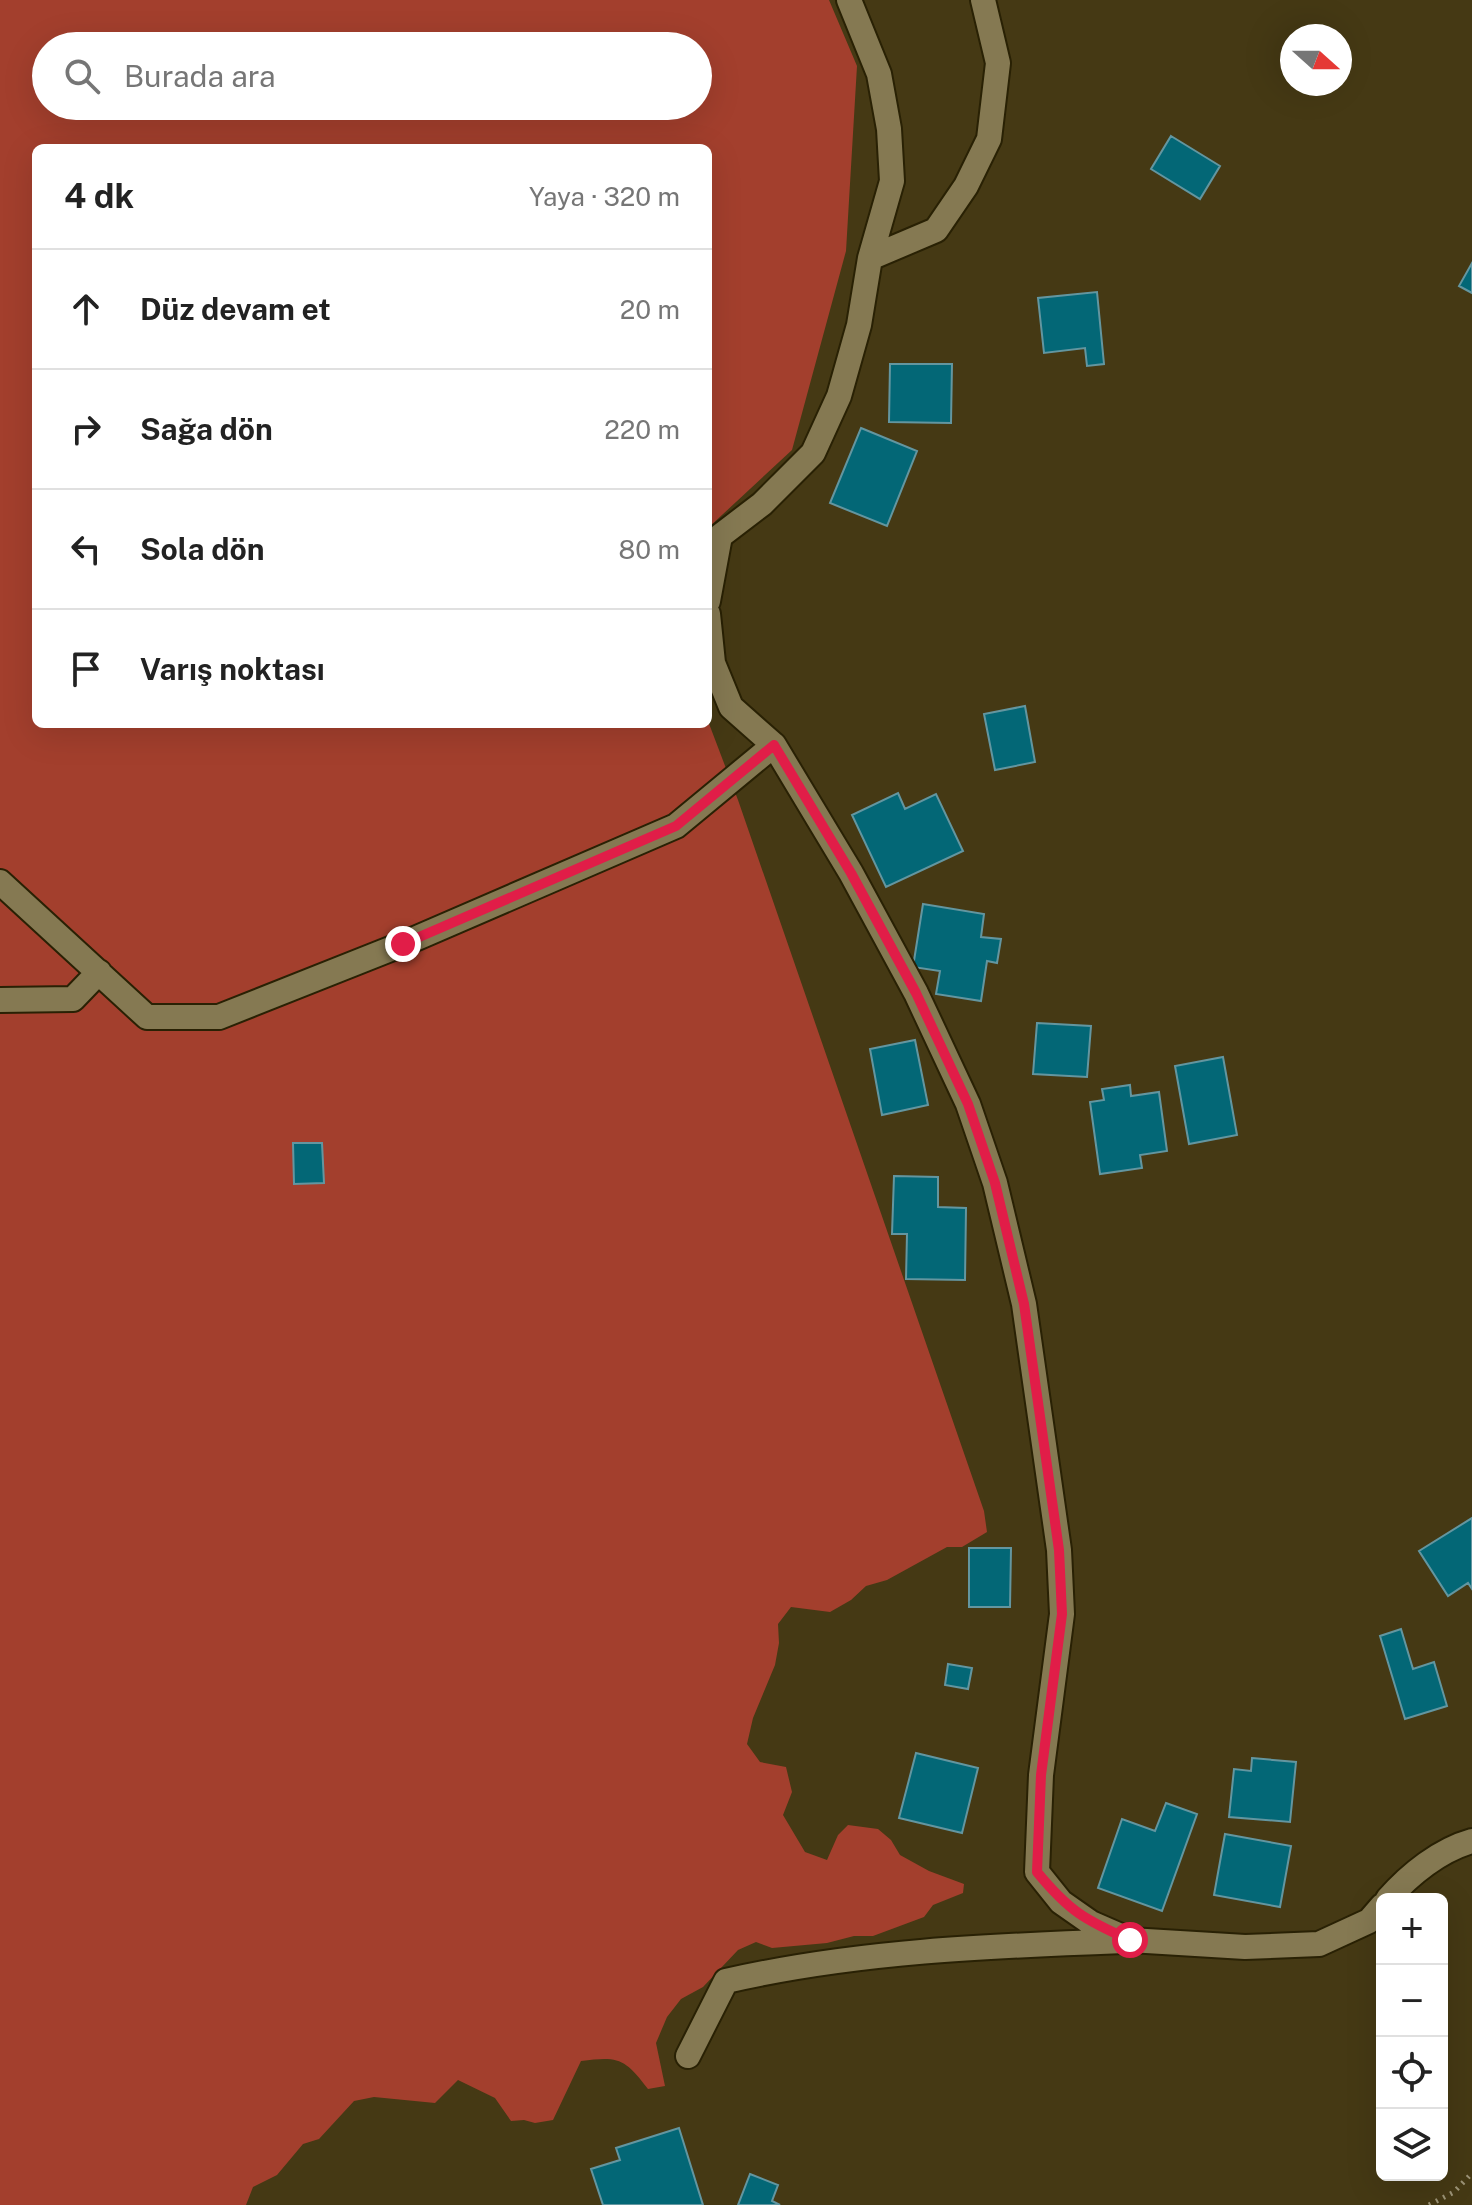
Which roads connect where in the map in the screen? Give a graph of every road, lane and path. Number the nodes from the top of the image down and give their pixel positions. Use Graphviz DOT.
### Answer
graph roads {
  1 [pos="849,0"];
  2 [pos="983,0"];
  3 [pos="870,258"];
  4 [pos="712,579"];
  5 [pos="712,653"];
  6 [pos="774,745"];
  7 [pos="0,882"];
  8 [pos="99,972"];
  9 [pos="0,1000"];
  10 [pos="1472,1841"];
  11 [pos="1393,1893"];
  12 [pos="1376,1913"];
  13 [pos="1130,1940"];
  14 [pos="688,2056"];
  15 [pos="1472,2173"];
  16 [pos="1429,2205"];
  1 -- 3 [label="street"];
  2 -- 3 [label="street"];
  3 -- 4 [label="street"];
  5 -- 6 [label="street"];
  6 -- 8 [label="street"];
  6 -- 13 [label="street"];
  7 -- 8 [label="street"];
  8 -- 9 [label="street"];
  10 -- 11 [label="street"];
  12 -- 13 [label="street"];
  13 -- 14 [label="street"];
  15 -- 16 [label="path"];
}
